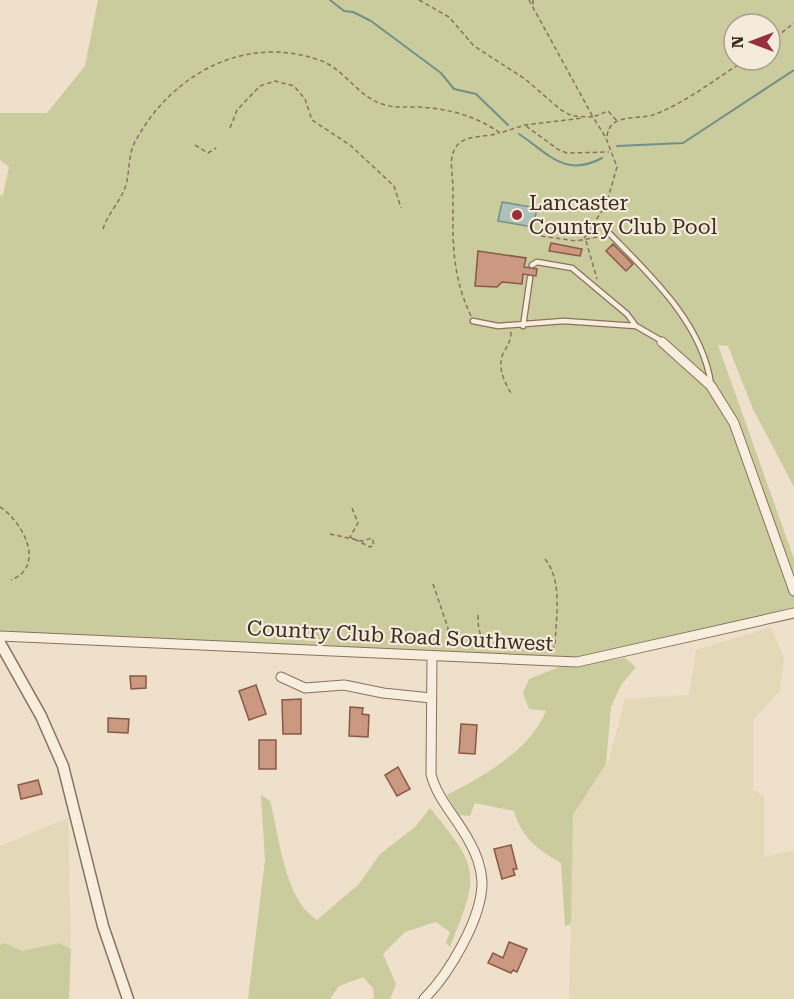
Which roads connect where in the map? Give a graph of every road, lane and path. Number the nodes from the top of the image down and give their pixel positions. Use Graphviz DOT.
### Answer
graph roads {
  1 [pos="419,0"];
  2 [pos="529,0"];
  3 [pos="533,0"];
  4 [pos="533,8"];
  5 [pos="794,23"];
  6 [pos="782,32"];
  7 [pos="726,72"];
  8 [pos="593,117"];
  9 [pos="583,118"];
  10 [pos="617,121"];
  11 [pos="525,126"];
  12 [pos="230,128"];
  13 [pos="500,133"];
  14 [pos="606,138"];
  15 [pos="195,145"];
  16 [pos="216,148"];
  17 [pos="610,152"];
  18 [pos="400,208"];
  19 [pos="103,229"];
  20 [pos="610,234"];
  21 [pos="541,236"];
  22 [pos="582,241"];
  23 [pos="586,241"];
  24 [pos="532,265"];
  25 [pos="530,278"];
  26 [pos="594,285"];
  27 [pos="473,321"];
  28 [pos="512,326"];
  29 [pos="523,326"];
  30 [pos="636,326"];
  31 [pos="662,342"];
  32 [pos="711,386"];
  33 [pos="512,395"];
  34 [pos="0,507"];
  35 [pos="352,508"];
  36 [pos="330,534"];
  37 [pos="350,537"];
  38 [pos="362,541"];
  39 [pos="545,559"];
  40 [pos="11,580"];
  41 [pos="433,584"];
  42 [pos="794,591"];
  43 [pos="794,613"];
  44 [pos="478,615"];
  45 [pos="447,638"];
  46 [pos="0,643"];
  47 [pos="505,651"];
  48 [pos="544,653"];
  49 [pos="432,656"];
  50 [pos="281,677"];
  51 [pos="431,698"];
  52 [pos="128,999"];
  53 [pos="424,999"];
  1 -- 9 [label="path"];
  2 -- 4 [label="path"];
  3 -- 4 [label="path"];
  4 -- 8 [label="path"];
  5 -- 6 [label="path"];
  7 -- 10 [label="path"];
  8 -- 9 [label="path"];
  8 -- 10 [label="path"];
  8 -- 14 [label="path"];
  9 -- 11 [label="path"];
  10 -- 14 [label="path"];
  11 -- 13 [label="path"];
  11 -- 17 [label="path"];
  12 -- 18 [label="path"];
  13 -- 19 [label="path"];
  13 -- 27 [label="path"];
  14 -- 17 [label="path"];
  15 -- 16 [label="path"];
  17 -- 22 [label="path"];
  20 -- 23 [label="path"];
  20 -- 32 [label="lane"];
  21 -- 22 [label="path"];
  22 -- 23 [label="path"];
  23 -- 26 [label="path"];
  24 -- 26 [label="lane"];
  25 -- 29 [label="lane"];
  26 -- 30 [label="lane"];
  27 -- 28 [label="lane"];
  28 -- 29 [label="lane"];
  28 -- 33 [label="path"];
  29 -- 30 [label="lane"];
  30 -- 31 [label="lane"];
  31 -- 32 [label="street"];
  32 -- 42 [label="street"];
  34 -- 40 [label="path"];
  35 -- 37 [label="path"];
  36 -- 37 [label="path"];
  37 -- 38 [label="path"];
  39 -- 48 [label="path"];
  41 -- 45 [label="path"];
  43 -- 49 [label="street, Country Club Road Southwest"];
  44 -- 47 [label="path"];
  46 -- 49 [label="street, Country Club Road Southwest"];
  46 -- 52 [label="street"];
  49 -- 51 [label="street"];
  50 -- 51 [label="street"];
  51 -- 53 [label="street"];
}
